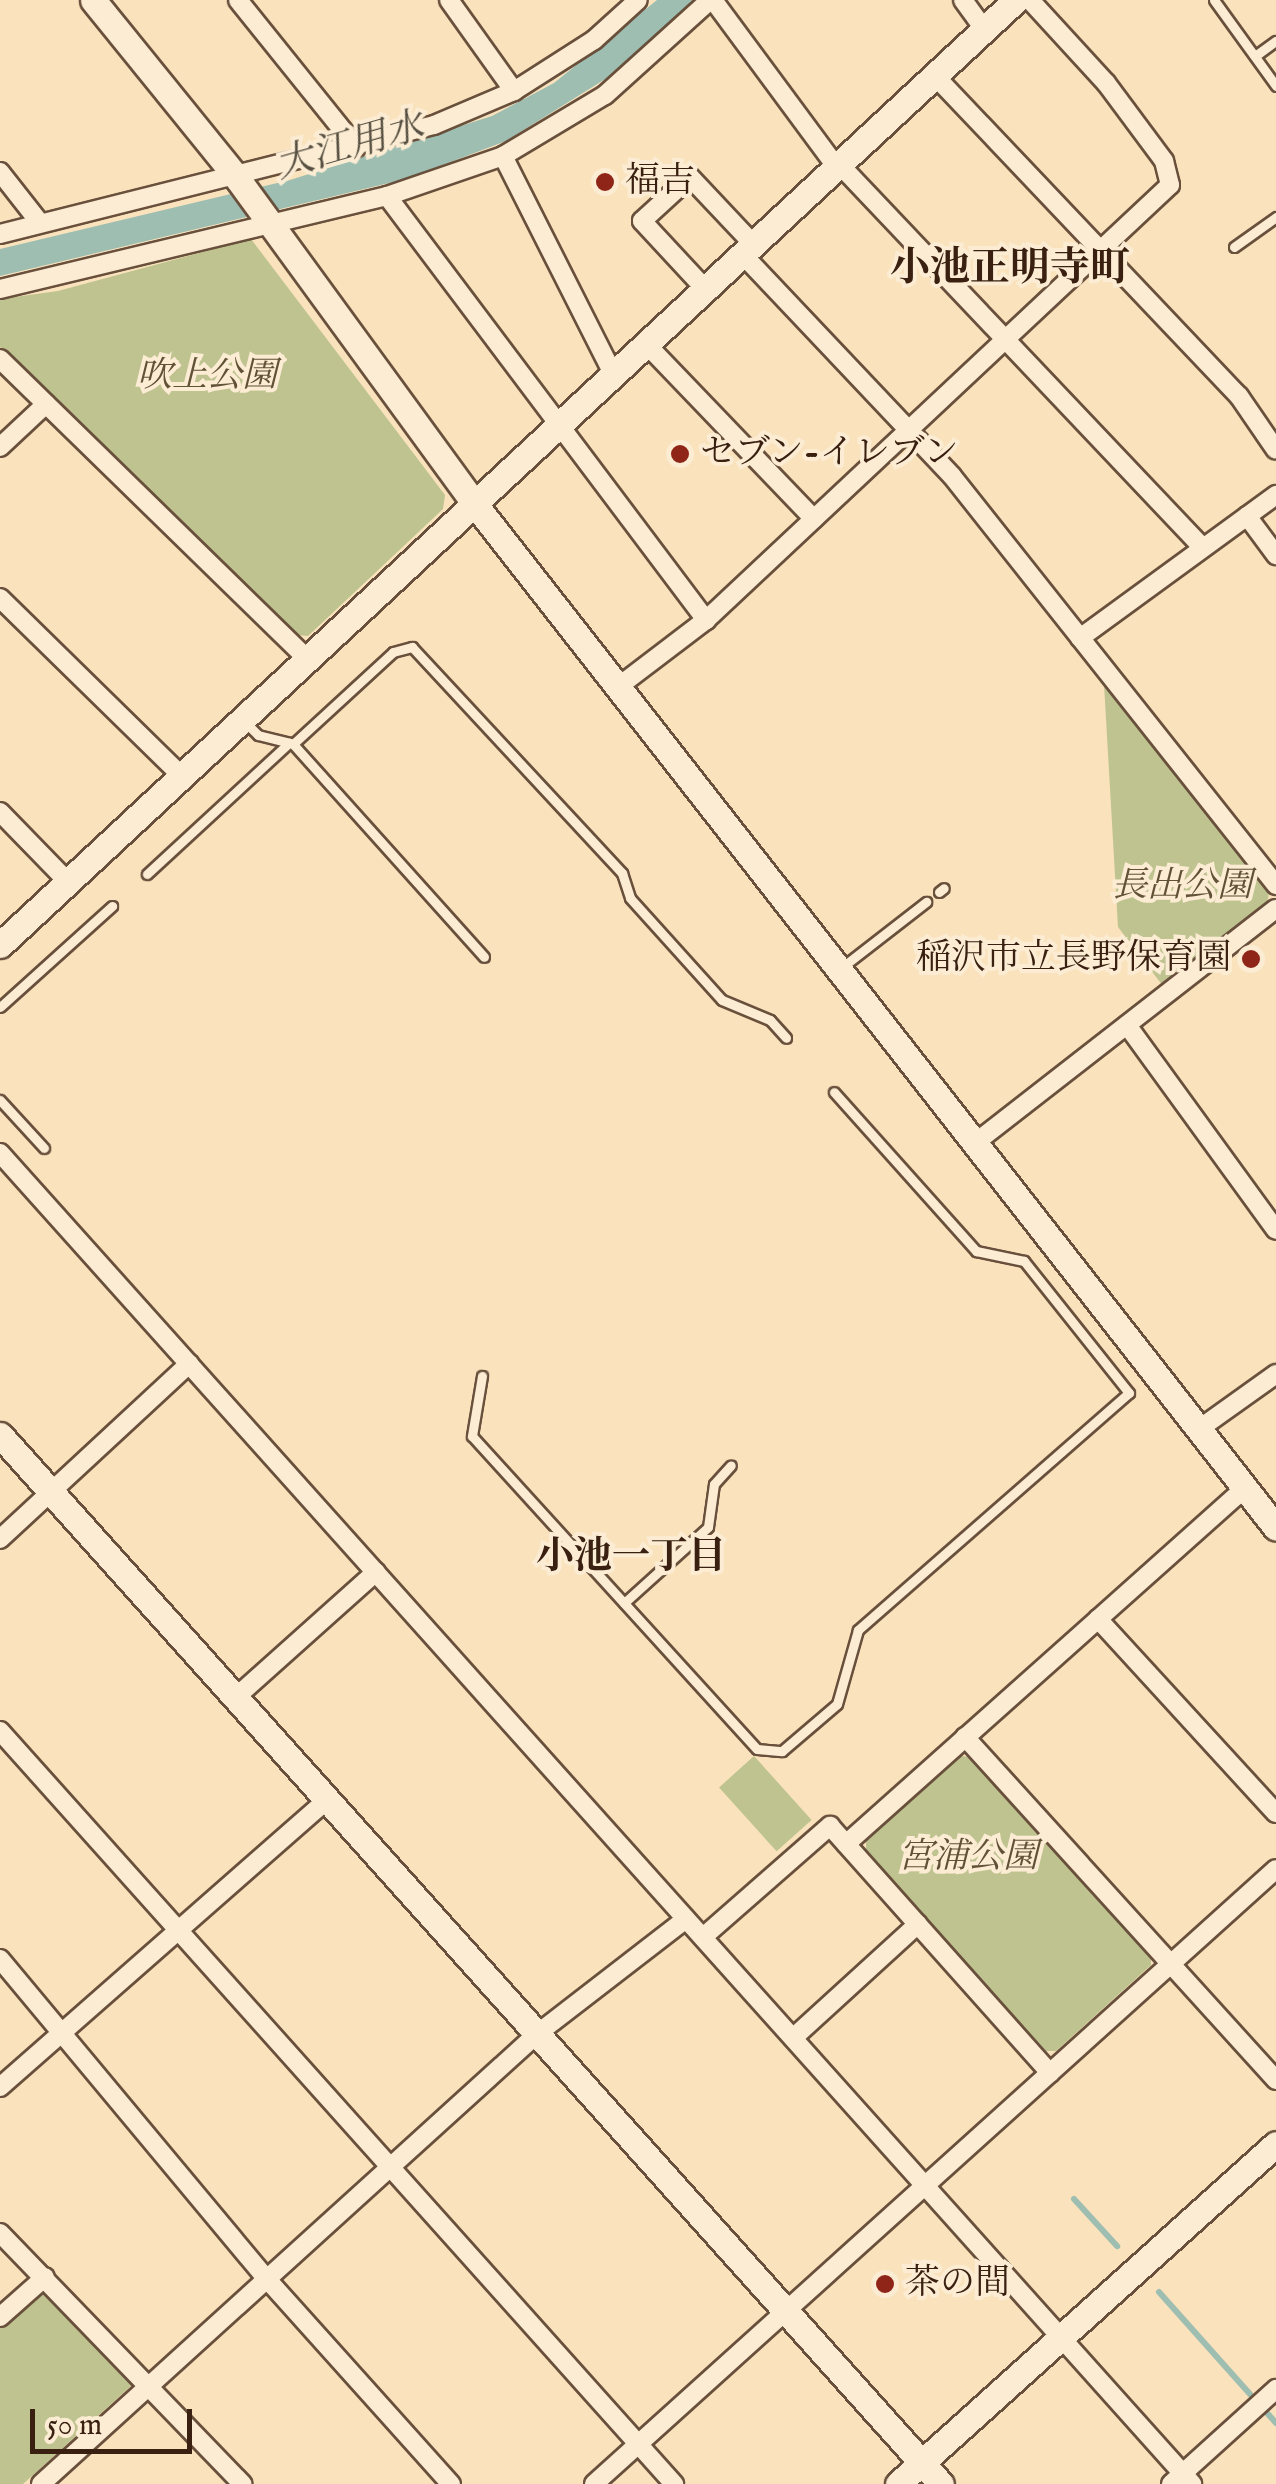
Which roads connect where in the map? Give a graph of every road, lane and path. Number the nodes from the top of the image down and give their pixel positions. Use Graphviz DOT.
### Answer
graph roads {
  1 [pos="93,0"];
  2 [pos="238,0"];
  3 [pos="449,0"];
  4 [pos="638,0"];
  5 [pos="712,0"];
  6 [pos="963,0"];
  7 [pos="1016,0"];
  8 [pos="1030,0"];
  9 [pos="1214,0"];
  10 [pos="985,30"];
  11 [pos="1276,41"];
  12 [pos="1255,56"];
  13 [pos="936,76"];
  14 [pos="1276,86"];
  15 [pos="514,92"];
  16 [pos="356,148"];
  17 [pos="503,156"];
  18 [pos="840,168"];
  19 [pos="0,172"];
  20 [pos="238,181"];
  21 [pos="388,196"];
  22 [pos="1276,217"];
  23 [pos="40,223"];
  24 [pos="269,223"];
  25 [pos="0,234"];
  26 [pos="1234,247"];
  27 [pos="1100,250"];
  28 [pos="750,252"];
  29 [pos="0,289"];
  30 [pos="708,292"];
  31 [pos="1005,340"];
  32 [pos="649,347"];
  33 [pos="0,359"];
  34 [pos="615,378"];
  35 [pos="46,404"];
  36 [pos="560,429"];
  37 [pos="910,430"];
  38 [pos="0,447"];
  39 [pos="1276,450"];
  40 [pos="1276,495"];
  41 [pos="477,507"];
  42 [pos="1247,516"];
  43 [pos="814,520"];
  44 [pos="1203,548"];
  45 [pos="1276,555"];
  46 [pos="0,598"];
  47 [pos="706,620"];
  48 [pos="1080,638"];
  49 [pos="309,661"];
  50 [pos="618,687"];
  51 [pos="244,720"];
  52 [pos="291,744"];
  53 [pos="183,777"];
  54 [pos="0,812"];
  55 [pos="147,874"];
  56 [pos="68,882"];
  57 [pos="1276,885"];
  58 [pos="926,902"];
  59 [pos="112,906"];
  60 [pos="1276,909"];
  61 [pos="0,944"];
  62 [pos="484,957"];
  63 [pos="840,970"];
  64 [pos="0,1007"];
  65 [pos="1127,1025"];
  66 [pos="786,1038"];
  67 [pos="834,1092"];
  68 [pos="0,1100"];
  69 [pos="975,1143"];
  70 [pos="44,1148"];
  71 [pos="0,1153"];
  72 [pos="1276,1230"];
  73 [pos="189,1364"];
  74 [pos="1276,1374"];
  75 [pos="482,1376"];
  76 [pos="1199,1430"];
  77 [pos="0,1435"];
  78 [pos="731,1465"];
  79 [pos="1245,1488"];
  80 [pos="52,1493"];
  81 [pos="1276,1528"];
  82 [pos="0,1539"];
  83 [pos="376,1572"];
  84 [pos="624,1603"];
  85 [pos="1098,1619"];
  86 [pos="236,1698"];
  87 [pos="0,1731"];
  88 [pos="965,1737"];
  89 [pos="327,1800"];
  90 [pos="1276,1814"];
  91 [pos="846,1844"];
  92 [pos="1276,1868"];
  93 [pos="686,1919"];
  94 [pos="918,1924"];
  95 [pos="180,1932"];
  96 [pos="703,1938"];
  97 [pos="0,1958"];
  98 [pos="1170,1964"];
  99 [pos="537,2034"];
  100 [pos="62,2038"];
  101 [pos="793,2038"];
  102 [pos="1050,2073"];
  103 [pos="1276,2080"];
  104 [pos="0,2086"];
  105 [pos="1276,2144"];
  106 [pos="390,2167"];
  107 [pos="925,2185"];
  108 [pos="0,2233"];
  109 [pos="45,2277"];
  110 [pos="266,2278"];
  111 [pos="786,2311"];
  112 [pos="0,2317"];
  113 [pos="1061,2337"];
  114 [pos="151,2383"];
  115 [pos="1276,2390"];
  116 [pos="639,2444"];
  117 [pos="922,2463"];
  118 [pos="53,2480"];
  119 [pos="1182,2481"];
  120 [pos="242,2484"];
  121 [pos="451,2484"];
  122 [pos="594,2484"];
  123 [pos="674,2484"];
  124 [pos="898,2484"];
  125 [pos="940,2484"];
  1 -- 20 [label="street"];
  2 -- 16 [label="street"];
  3 -- 15 [label="street"];
  4 -- 15 [label="street"];
  5 -- 17 [label="street"];
  5 -- 18 [label="street"];
  6 -- 10 [label="street"];
  7 -- 10 [label="street"];
  8 -- 27 [label="street"];
  9 -- 12 [label="lane"];
  10 -- 13 [label="street"];
  11 -- 12 [label="lane"];
  12 -- 14 [label="lane"];
  13 -- 18 [label="street"];
  13 -- 27 [label="street"];
  15 -- 16 [label="street"];
  16 -- 20 [label="street"];
  17 -- 21 [label="street"];
  17 -- 34 [label="street"];
  18 -- 28 [label="street"];
  18 -- 31 [label="street"];
  19 -- 23 [label="street"];
  20 -- 23 [label="street"];
  20 -- 24 [label="street"];
  21 -- 24 [label="street"];
  21 -- 36 [label="street"];
  22 -- 26 [label="lane"];
  23 -- 25 [label="street"];
  24 -- 29 [label="street"];
  24 -- 41 [label="street"];
  27 -- 31 [label="street"];
  27 -- 39 [label="street"];
  28 -- 30 [label="street"];
  28 -- 30 [label="street"];
  28 -- 37 [label="street"];
  30 -- 32 [label="street"];
  31 -- 37 [label="street"];
  31 -- 44 [label="street"];
  32 -- 34 [label="street"];
  32 -- 43 [label="street"];
  33 -- 35 [label="street"];
  34 -- 36 [label="street"];
  35 -- 38 [label="street"];
  35 -- 49 [label="street"];
  36 -- 41 [label="street"];
  36 -- 47 [label="street"];
  37 -- 43 [label="street"];
  37 -- 48 [label="street"];
  40 -- 42 [label="street"];
  41 -- 49 [label="street"];
  41 -- 50 [label="street"];
  42 -- 44 [label="street"];
  42 -- 45 [label="street"];
  43 -- 47 [label="street"];
  44 -- 48 [label="street"];
  46 -- 53 [label="street"];
  47 -- 50 [label="street"];
  48 -- 57 [label="street"];
  49 -- 51 [label="street"];
  50 -- 63 [label="street"];
  51 -- 52 [label="lane"];
  51 -- 53 [label="street"];
  52 -- 55 [label="lane"];
  52 -- 62 [label="lane"];
  52 -- 66 [label="lane"];
  53 -- 56 [label="street"];
  54 -- 56 [label="street"];
  56 -- 61 [label="street"];
  58 -- 63 [label="lane"];
  59 -- 64 [label="lane"];
  60 -- 65 [label="street"];
  63 -- 69 [label="street"];
  65 -- 69 [label="street"];
  65 -- 72 [label="street"];
  67 -- 84 [label="lane"];
  68 -- 70 [label="lane"];
  69 -- 76 [label="street"];
  71 -- 73 [label="street"];
  73 -- 80 [label="street"];
  73 -- 83 [label="street"];
  74 -- 76 [label="street"];
  75 -- 84 [label="lane"];
  76 -- 79 [label="street"];
  77 -- 80 [label="street"];
  78 -- 84 [label="lane"];
  79 -- 81 [label="street"];
  79 -- 85 [label="street"];
  80 -- 82 [label="street"];
  80 -- 86 [label="street"];
  83 -- 86 [label="street"];
  83 -- 93 [label="street"];
  85 -- 88 [label="street"];
  85 -- 90 [label="street"];
  86 -- 89 [label="street"];
  87 -- 95 [label="street"];
  88 -- 91 [label="street"];
  88 -- 98 [label="street"];
  89 -- 95 [label="street"];
  89 -- 99 [label="street"];
  91 -- 94 [label="street"];
  91 -- 96 [label="street"];
  92 -- 98 [label="street"];
  93 -- 96 [label="street"];
  93 -- 99 [label="street"];
  94 -- 101 [label="street"];
  94 -- 102 [label="street"];
  95 -- 100 [label="street"];
  95 -- 106 [label="street"];
  96 -- 101 [label="street"];
  97 -- 100 [label="street"];
  98 -- 102 [label="street"];
  98 -- 103 [label="street"];
  99 -- 106 [label="street"];
  99 -- 111 [label="street"];
  100 -- 104 [label="street"];
  100 -- 110 [label="street"];
  101 -- 107 [label="street"];
  102 -- 107 [label="street"];
  105 -- 113 [label="street"];
  106 -- 110 [label="street"];
  106 -- 116 [label="street"];
  107 -- 111 [label="street"];
  107 -- 113 [label="street"];
  108 -- 109 [label="street"];
  109 -- 112 [label="street"];
  109 -- 114 [label="street"];
  110 -- 114 [label="street"];
  110 -- 121 [label="street"];
  111 -- 116 [label="street"];
  111 -- 117 [label="street"];
  113 -- 117 [label="street"];
  113 -- 119 [label="street"];
  114 -- 118 [label="street"];
  114 -- 120 [label="street"];
  115 -- 119 [label="street"];
  116 -- 122 [label="street"];
  116 -- 123 [label="street"];
  117 -- 124 [label="street"];
  117 -- 125 [label="street"];
}
